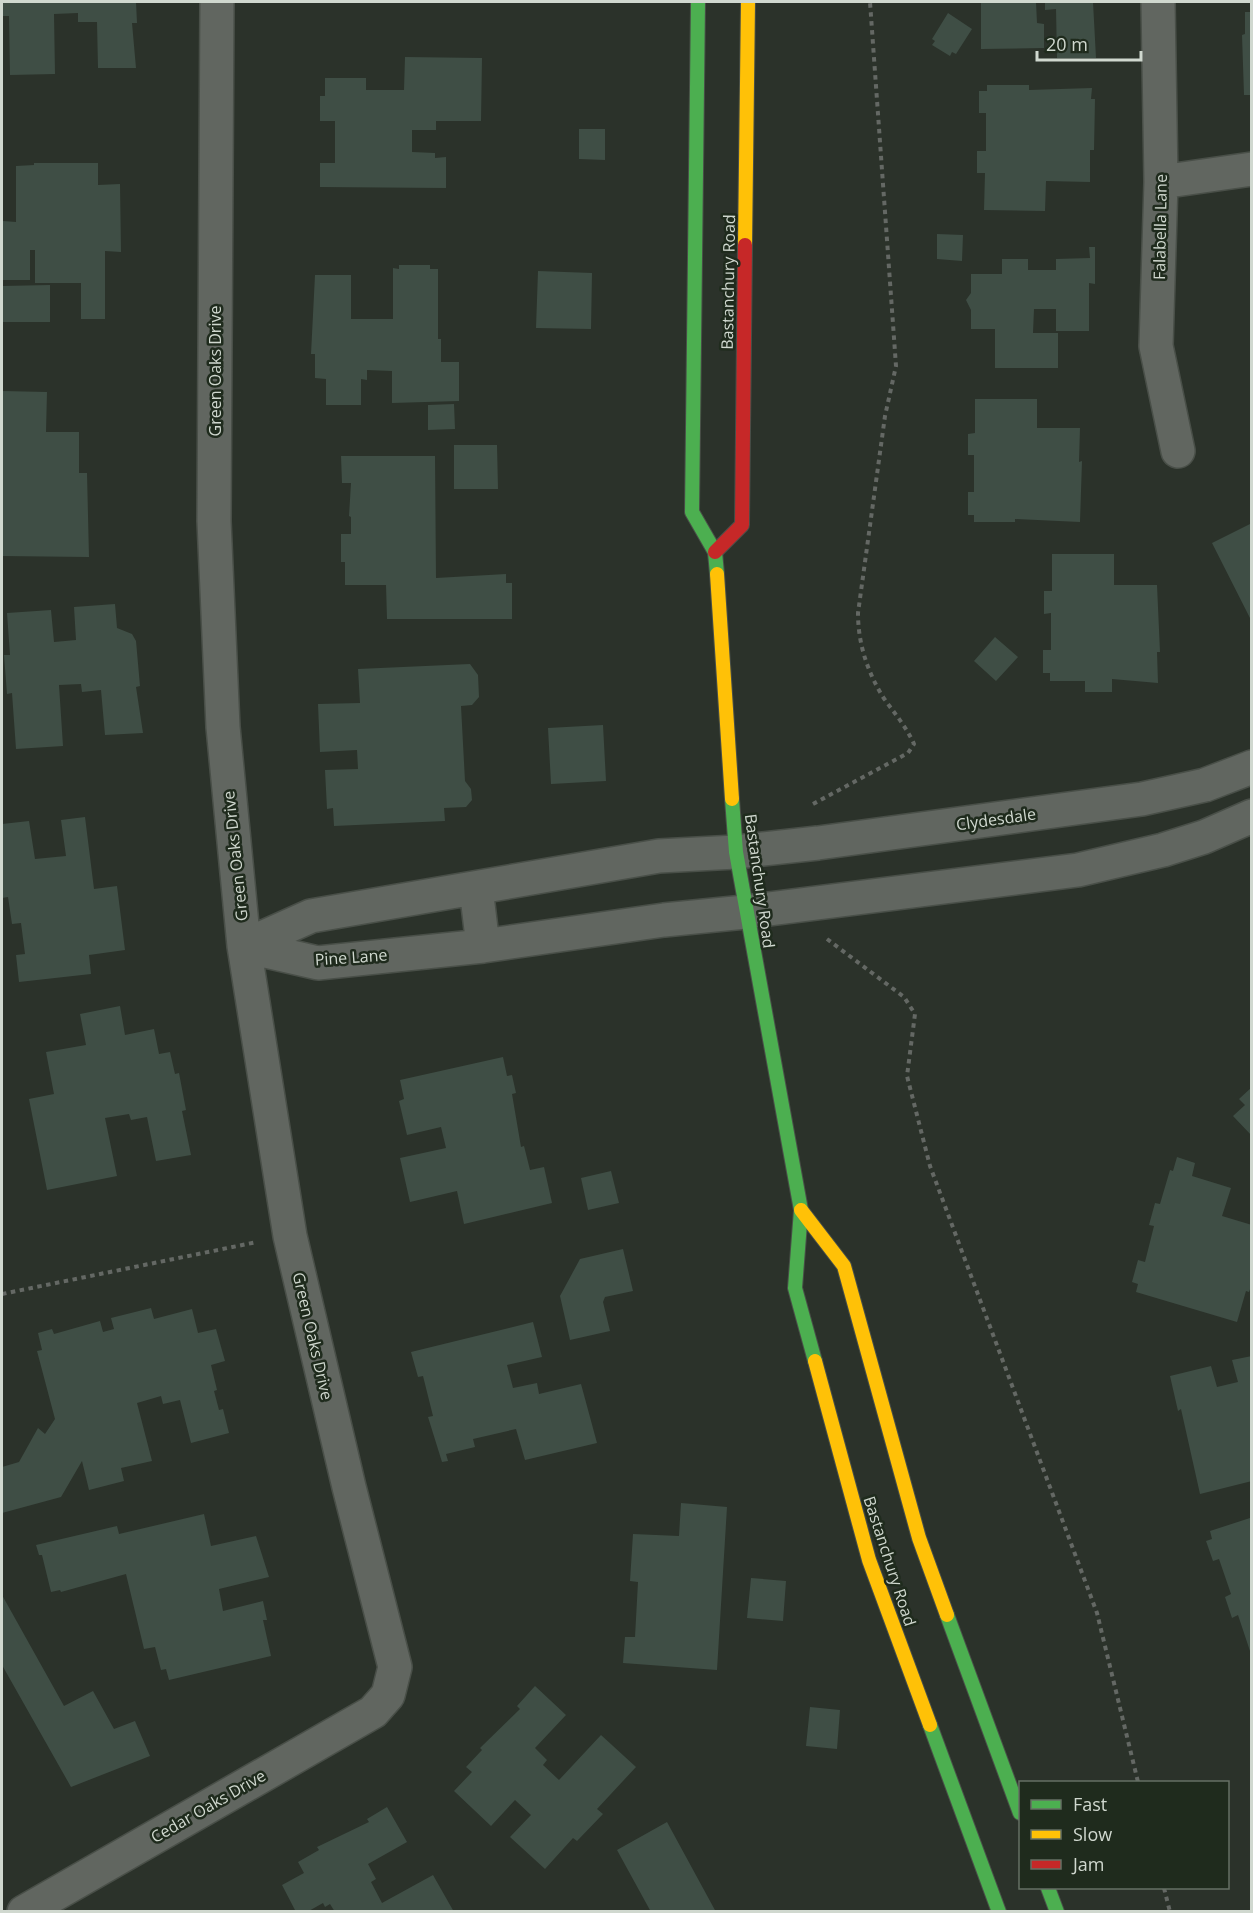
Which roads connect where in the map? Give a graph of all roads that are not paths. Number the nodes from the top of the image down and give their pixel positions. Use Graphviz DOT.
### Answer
graph roads {
  1 [pos="217,2"];
  2 [pos="698,2"];
  3 [pos="748,2"];
  4 [pos="1158,2"];
  5 [pos="1251,170"];
  6 [pos="1161,182"];
  7 [pos="1178,451"];
  8 [pos="715,552"];
  9 [pos="1251,767"];
  10 [pos="1251,816"];
  11 [pos="736,852"];
  12 [pos="476,888"];
  13 [pos="746,912"];
  14 [pos="244,946"];
  15 [pos="483,946"];
  16 [pos="801,1210"];
  17 [pos="388,1695"];
  18 [pos="1019,1810"];
  19 [pos="1049,1889"];
  20 [pos="24,1911"];
  21 [pos="999,1911"];
  22 [pos="1057,1911"];
  1 -- 14 [label="street, Green Oaks Drive"];
  2 -- 8 [label="main road, Bastanchury Road"];
  3 -- 8 [label="main road, Bastanchury Road"];
  4 -- 6 [label="street, Falabella Lane"];
  5 -- 6 [label="street"];
  6 -- 7 [label="street, Falabella Lane"];
  8 -- 11 [label="main road, Bastanchury Road"];
  9 -- 11 [label="street, Clydesdale"];
  10 -- 13 [label="street"];
  11 -- 12 [label="street"];
  11 -- 13 [label="main road, Bastanchury Road"];
  12 -- 14 [label="street"];
  12 -- 15 [label="street"];
  13 -- 15 [label="street, Pine Lane"];
  13 -- 16 [label="main road, Bastanchury Road"];
  14 -- 15 [label="street, Pine Lane"];
  14 -- 17 [label="street, Green Oaks Drive"];
  16 -- 18 [label="main road, Bastanchury Road"];
  16 -- 21 [label="main road, Bastanchury Road"];
  17 -- 20 [label="street, Cedar Oaks Drive"];
  19 -- 22 [label="main road"];
}
